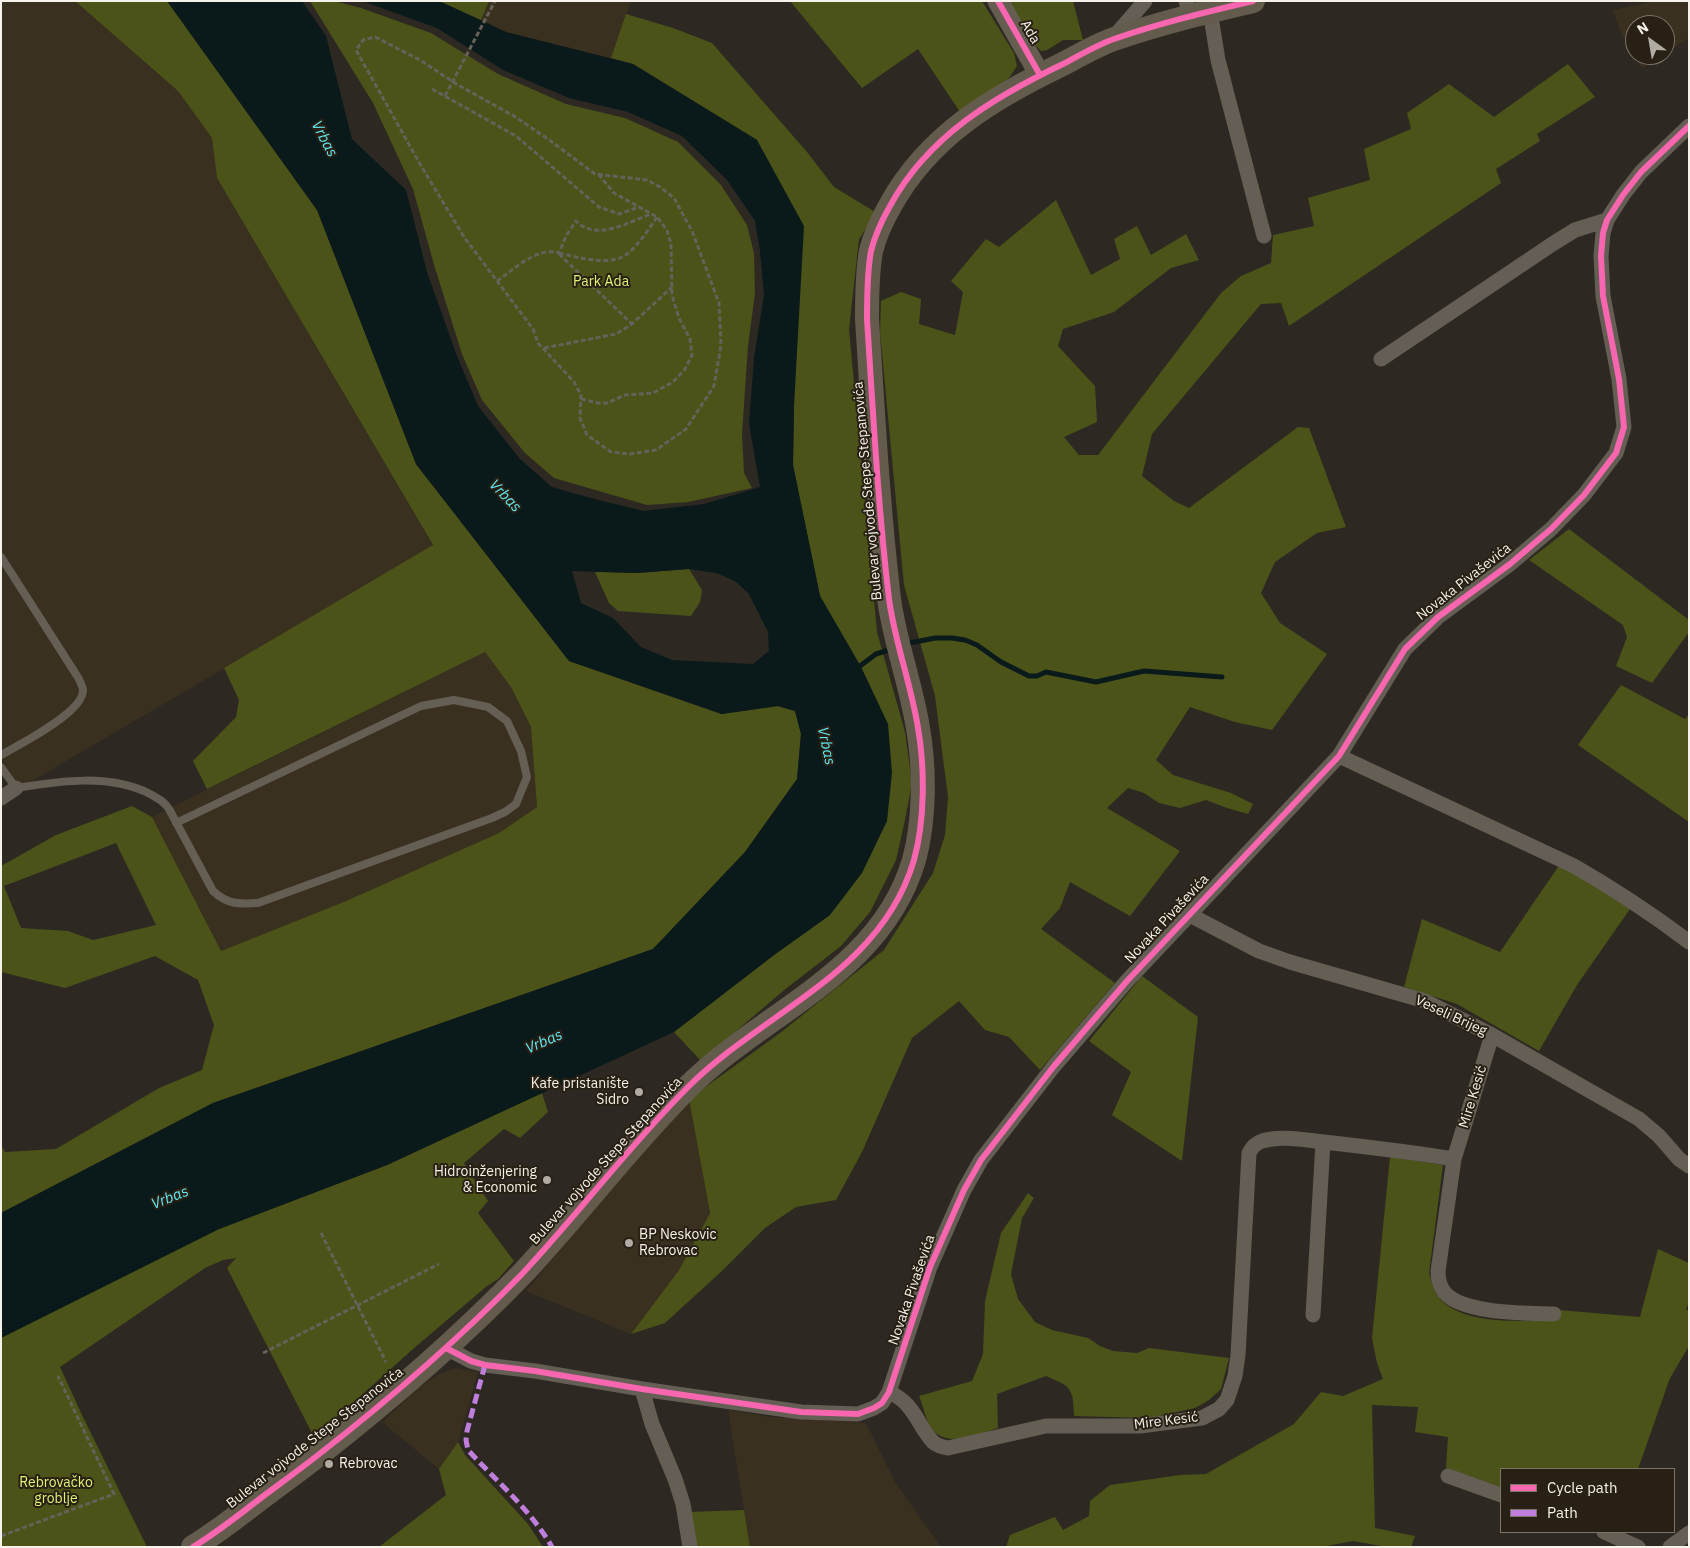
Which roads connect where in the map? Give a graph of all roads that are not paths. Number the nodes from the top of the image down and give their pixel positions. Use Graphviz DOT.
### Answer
graph roads {
  1 [pos="998,1"];
  2 [pos="1145,1"];
  3 [pos="1253,1"];
  4 [pos="1196,9"];
  5 [pos="1112,40"];
  6 [pos="1040,74"];
  7 [pos="1689,126"];
  8 [pos="1607,220"];
  9 [pos="1264,236"];
  10 [pos="1380,359"];
  11 [pos="1,557"];
  12 [pos="1,755"];
  13 [pos="1339,756"];
  14 [pos="1,767"];
  15 [pos="16,788"];
  16 [pos="1,798"];
  17 [pos="176,823"];
  18 [pos="1188,914"];
  19 [pos="1689,942"];
  20 [pos="1492,1035"];
  21 [pos="1323,1142"];
  22 [pos="1454,1159"];
  23 [pos="1689,1166"];
  24 [pos="1554,1314"];
  25 [pos="1313,1315"];
  26 [pos="446,1348"];
  27 [pos="642,1389"];
  28 [pos="889,1392"];
  29 [pos="1448,1476"];
  30 [pos="1500,1495"];
  31 [pos="1606,1533"];
  32 [pos="1689,1533"];
  33 [pos="201,1545"];
  34 [pos="690,1547"];
  35 [pos="1638,1547"];
  36 [pos="1670,1547"];
  1 -- 6 [label="street, Ada"];
  2 -- 5 [label="street"];
  3 -- 4 [label="main road, Bulevar vojvode Stepe Stepanovića"];
  4 -- 5 [label="main road, Bulevar vojvode Stepe Stepanovića"];
  4 -- 9 [label="street"];
  5 -- 6 [label="main road, Bulevar vojvode Stepe Stepanovića"];
  6 -- 26 [label="main road, Bulevar vojvode Stepe Stepanovića"];
  7 -- 8 [label="street, Novaka Pivaševića"];
  8 -- 10 [label="street"];
  8 -- 13 [label="street, Novaka Pivaševića"];
  11 -- 12 [label="lane"];
  13 -- 18 [label="street, Novaka Pivaševića"];
  13 -- 19 [label="street"];
  14 -- 15 [label="lane"];
  15 -- 16 [label="street"];
  15 -- 17 [label="lane"];
  17 -- 17 [label="lane"];
  18 -- 20 [label="street, Veseli Brijeg"];
  18 -- 28 [label="street, Novaka Pivaševića"];
  20 -- 22 [label="street, Mire Kesić"];
  20 -- 23 [label="street, Veseli Brijeg"];
  21 -- 22 [label="street, Mire Kesić"];
  21 -- 25 [label="street"];
  21 -- 28 [label="street, Mire Kesić"];
  22 -- 24 [label="street, Mire Kesić"];
  26 -- 27 [label="street, Novaka Pivaševića"];
  26 -- 33 [label="main road, Bulevar vojvode Stepe Stepanovića"];
  27 -- 28 [label="street, Novaka Pivaševića"];
  27 -- 34 [label="street"];
  29 -- 30 [label="street"];
  31 -- 35 [label="street"];
  32 -- 36 [label="street"];
}
